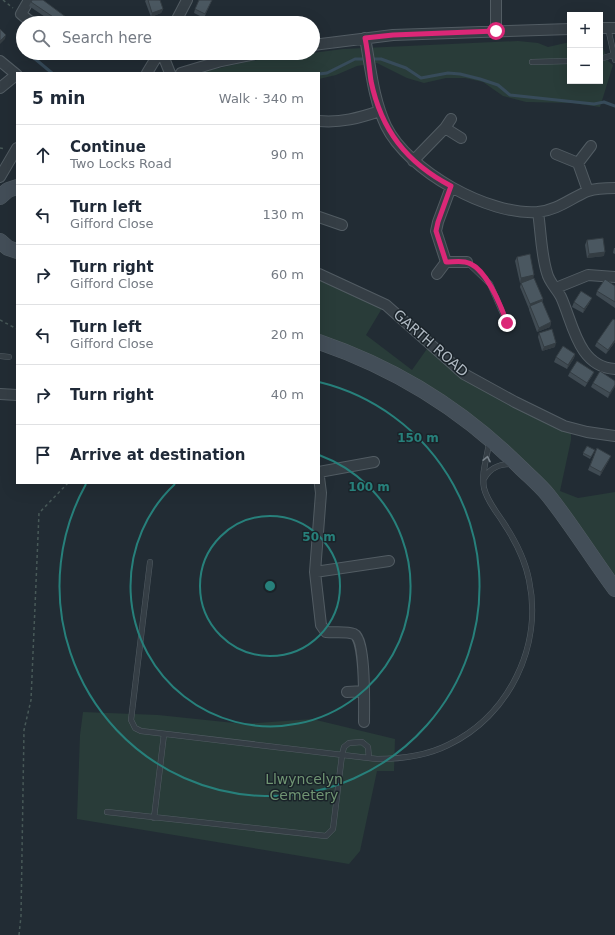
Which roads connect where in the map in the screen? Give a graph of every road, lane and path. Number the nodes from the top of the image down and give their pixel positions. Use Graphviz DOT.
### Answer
graph roads {
  1 [pos="3,0"];
  2 [pos="29,0"];
  3 [pos="187,0"];
  4 [pos="496,0"];
  5 [pos="21,14"];
  6 [pos="23,16"];
  7 [pos="179,16"];
  8 [pos="608,28"];
  9 [pos="567,29"];
  10 [pos="496,31"];
  11 [pos="365,38"];
  12 [pos="320,44"];
  13 [pos="614,58"];
  14 [pos="603,59"];
  15 [pos="155,60"];
  16 [pos="164,60"];
  17 [pos="226,60"];
  18 [pos="0,61"];
  19 [pos="567,61"];
  20 [pos="532,62"];
  21 [pos="148,72"];
  22 [pos="170,72"];
  23 [pos="184,72"];
  24 [pos="16,75"];
  25 [pos="0,88"];
  26 [pos="380,111"];
  27 [pos="451,119"];
  28 [pos="320,121"];
  29 [pos="445,128"];
  30 [pos="460,138"];
  31 [pos="591,146"];
  32 [pos="16,150"];
  33 [pos="556,154"];
  34 [pos="413,161"];
  35 [pos="578,163"];
  36 [pos="0,177"];
  37 [pos="451,186"];
  38 [pos="16,187"];
  39 [pos="615,188"];
  40 [pos="588,191"];
  41 [pos="0,197"];
  42 [pos="538,212"];
  43 [pos="326,216"];
  44 [pos="342,225"];
  45 [pos="0,241"];
  46 [pos="10,251"];
  47 [pos="446,262"];
  48 [pos="467,262"];
  49 [pos="320,274"];
  50 [pos="437,274"];
  51 [pos="615,277"];
  52 [pos="556,288"];
  53 [pos="0,320"];
  54 [pos="507,323"];
  55 [pos="16,328"];
  56 [pos="320,342"];
  57 [pos="0,356"];
  58 [pos="10,358"];
  59 [pos="615,369"];
  60 [pos="0,394"];
  61 [pos="16,395"];
  62 [pos="615,436"];
  63 [pos="490,438"];
  64 [pos="374,462"];
  65 [pos="518,464"];
  66 [pos="320,472"];
  67 [pos="484,480"];
  68 [pos="67,484"];
  69 [pos="320,484"];
  70 [pos="389,561"];
  71 [pos="150,562"];
  72 [pos="315,572"];
  73 [pos="615,589"];
  74 [pos="364,691"];
  75 [pos="347,692"];
  76 [pos="364,722"];
  77 [pos="164,734"];
  78 [pos="342,755"];
  79 [pos="370,758"];
  80 [pos="107,812"];
  81 [pos="154,818"];
  82 [pos="19,935"];
  1 -- 5 [label="path"];
  2 -- 5 [label="street"];
  3 -- 7 [label="street"];
  4 -- 10 [label="street"];
  5 -- 6 [label="street"];
  8 -- 13 [label="lane"];
  9 -- 10 [label="street"];
  10 -- 11 [label="street"];
  11 -- 12 [label="street"];
  11 -- 26 [label="street"];
  13 -- 14 [label="lane"];
  15 -- 21 [label="street"];
  16 -- 22 [label="street"];
  17 -- 23 [label="street"];
  18 -- 24 [label="street"];
  19 -- 20 [label="lane"];
  24 -- 25 [label="street"];
  26 -- 28 [label="street"];
  26 -- 34 [label="street"];
  27 -- 29 [label="street"];
  29 -- 30 [label="street"];
  29 -- 34 [label="street"];
  31 -- 35 [label="street"];
  32 -- 36 [label="street"];
  33 -- 35 [label="street"];
  34 -- 37 [label="street"];
  35 -- 40 [label="street"];
  37 -- 42 [label="street"];
  37 -- 47 [label="street"];
  38 -- 41 [label="street"];
  39 -- 40 [label="street"];
  40 -- 42 [label="street"];
  42 -- 52 [label="street"];
  43 -- 44 [label="street"];
  45 -- 46 [label="street"];
  47 -- 48 [label="street"];
  47 -- 50 [label="street"];
  48 -- 54 [label="lane"];
  49 -- 62 [label="street, GARTH ROAD"];
  51 -- 52 [label="street"];
  52 -- 59 [label="street"];
  53 -- 55 [label="path"];
  56 -- 63 [label="street"];
  57 -- 58 [label="lane"];
  60 -- 61 [label="street"];
  63 -- 65 [label="street"];
  67 -- 63 [label="lane, one-way"];
  64 -- 66 [label="street"];
  65 -- 67 [label="lane"];
  65 -- 73 [label="street"];
  67 -- 79 [label="lane"];
  68 -- 82 [label="path"];
  69 -- 72 [label="street"];
  70 -- 72 [label="street"];
  71 -- 77 [label="lane"];
  72 -- 74 [label="street"];
  74 -- 75 [label="street"];
  74 -- 76 [label="street"];
  77 -- 78 [label="lane"];
  77 -- 81 [label="lane"];
  78 -- 79 [label="lane"];
  78 -- 79 [label="lane"];
  78 -- 81 [label="lane"];
  80 -- 81 [label="lane"];
}
